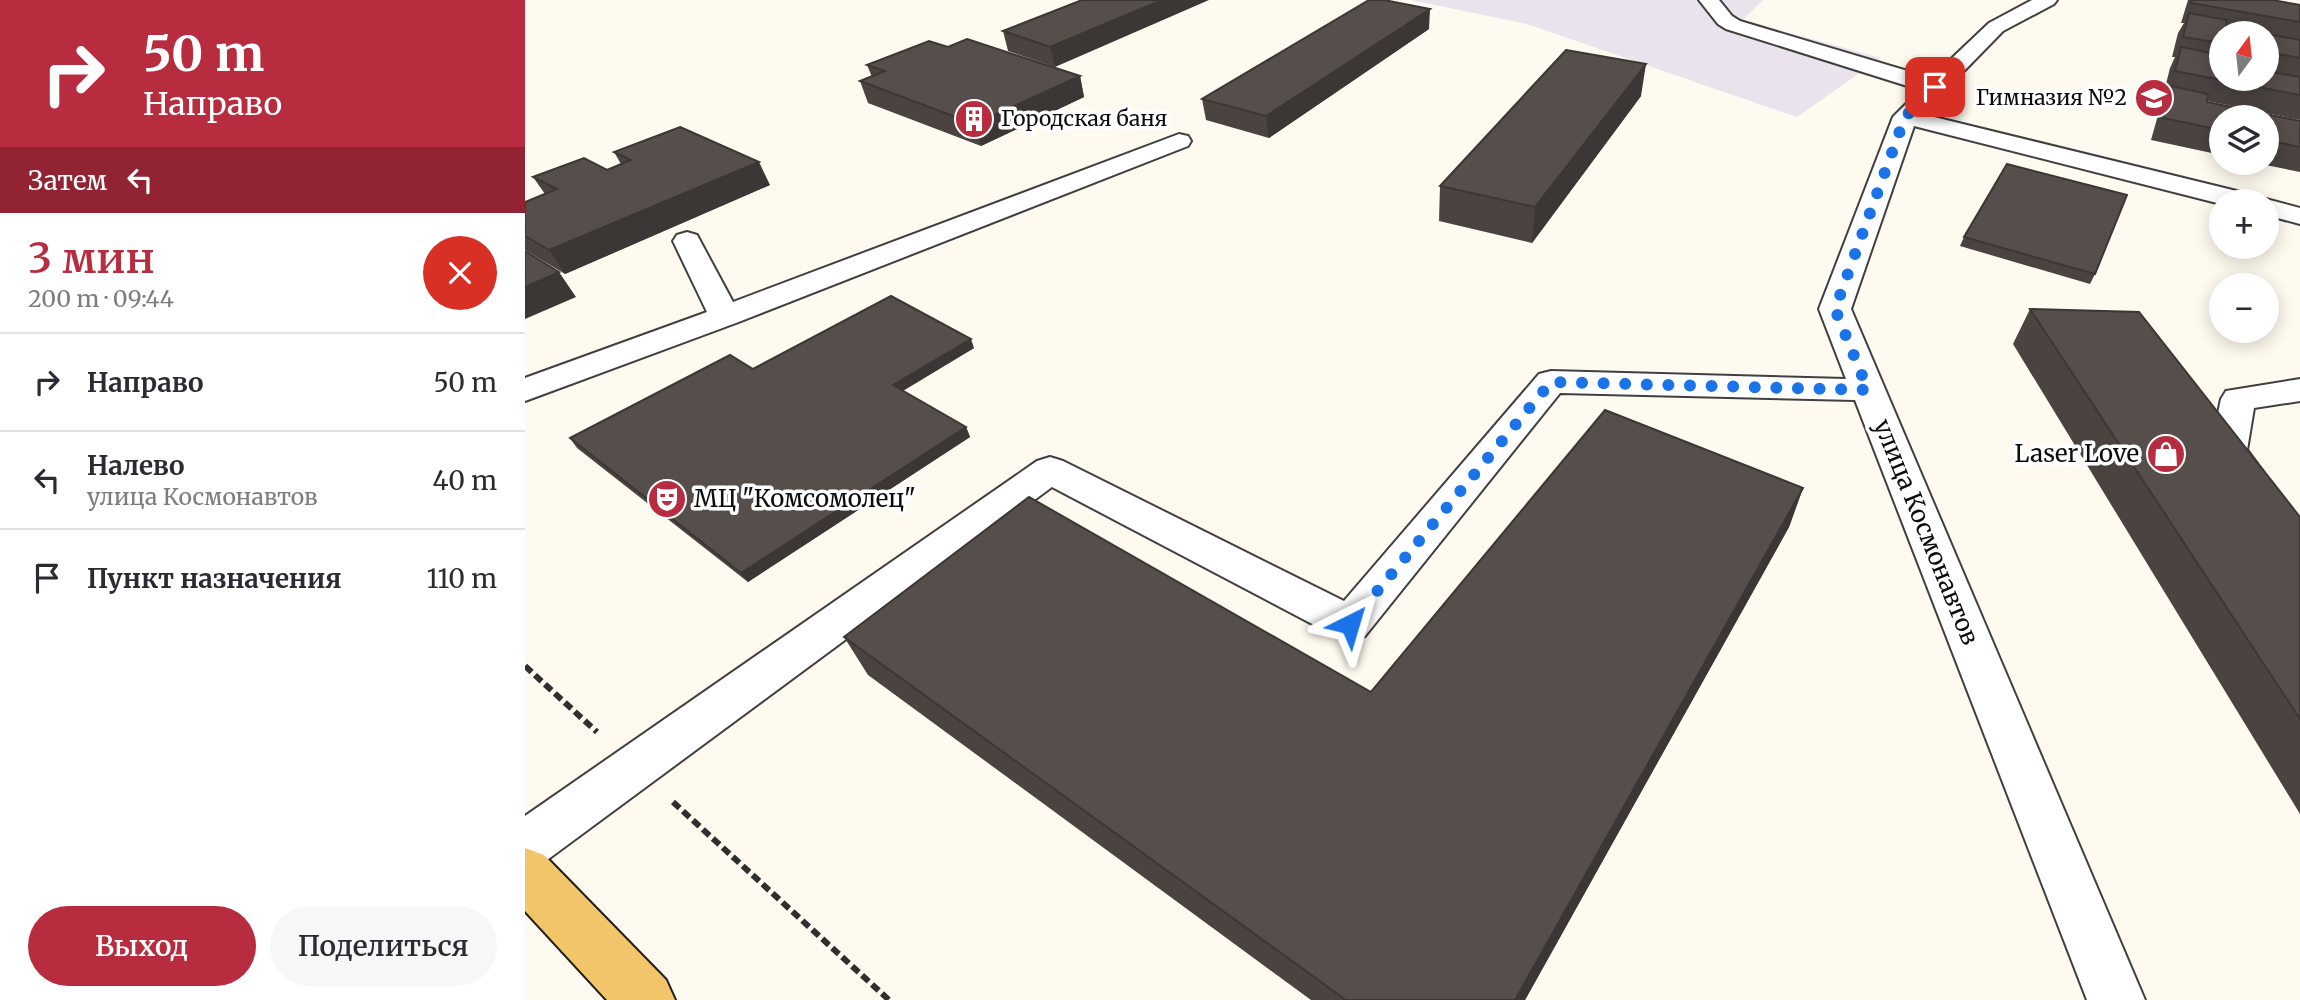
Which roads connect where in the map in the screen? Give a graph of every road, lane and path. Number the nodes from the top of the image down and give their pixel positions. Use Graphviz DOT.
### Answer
graph roads {
  1 [pos="1709,0"];
  2 [pos="2047,0"];
  3 [pos="1935,87"];
  4 [pos="1905,117"];
  5 [pos="1179,141"];
  6 [pos="2209,193"];
  7 [pos="2279,210"];
  8 [pos="2300,216"];
  9 [pos="687,240"];
  10 [pos="725,316"];
  11 [pos="525,390"];
  12 [pos="1868,390"];
  13 [pos="2300,390"];
  14 [pos="2300,553"];
  15 [pos="525,666"];
  16 [pos="635,767"];
  17 [pos="525,846"];
  18 [pos="525,873"];
  19 [pos="638,997"];
  20 [pos="889,1000"];
  21 [pos="2116,1000"];
  1 -- 3 [label="street"];
  2 -- 3 [label="street, улица Космонавтов"];
  3 -- 4 [label="street, улица Космонавтов"];
  4 -- 6 [label="street"];
  4 -- 12 [label="street, улица Космонавтов"];
  5 -- 10 [label="street"];
  7 -- 8 [label="street"];
  9 -- 10 [label="street"];
  10 -- 11 [label="street"];
  12 -- 16 [label="street"];
  12 -- 21 [label="street, улица Космонавтов"];
  13 -- 14 [label="street"];
  15 -- 16 [label="path"];
  16 -- 17 [label="street"];
  16 -- 20 [label="path"];
  18 -- 19 [label="main road"];
}
